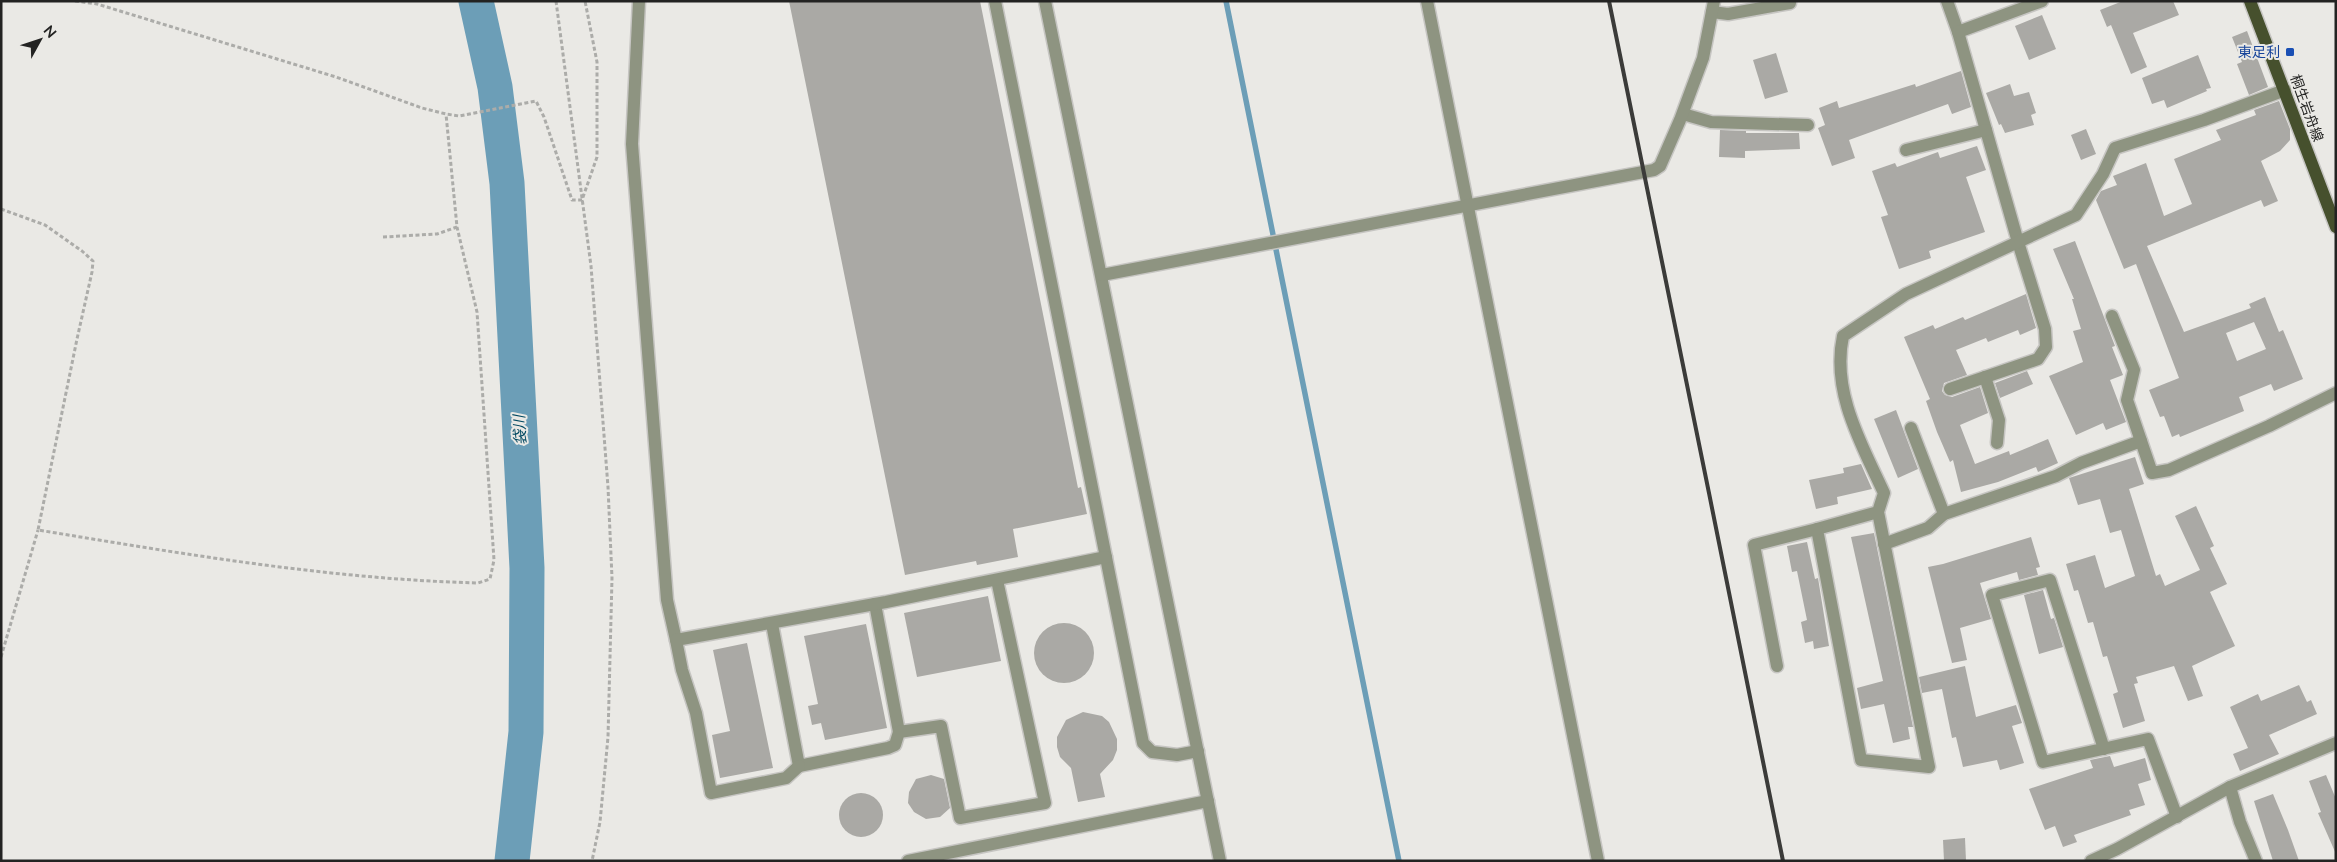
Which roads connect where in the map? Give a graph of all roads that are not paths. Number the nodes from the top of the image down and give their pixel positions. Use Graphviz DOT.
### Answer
graph roads {
  1 [pos="639,1"];
  2 [pos="995,1"];
  3 [pos="1045,1"];
  4 [pos="1426,1"];
  5 [pos="1947,1"];
  6 [pos="2042,1"];
  7 [pos="2250,1"];
  8 [pos="1790,3"];
  9 [pos="1713,6"];
  10 [pos="1958,32"];
  11 [pos="2285,90"];
  12 [pos="1683,114"];
  13 [pos="1808,124"];
  14 [pos="1986,130"];
  15 [pos="1906,150"];
  16 [pos="1468,206"];
  17 [pos="2336,226"];
  18 [pos="2018,242"];
  19 [pos="1102,275"];
  20 [pos="2112,316"];
  21 [pos="1985,377"];
  22 [pos="1950,389"];
  23 [pos="2336,393"];
  24 [pos="1911,428"];
  25 [pos="2141,441"];
  26 [pos="1996,443"];
  27 [pos="1878,512"];
  28 [pos="1944,514"];
  29 [pos="1817,529"];
  30 [pos="1884,544"];
  31 [pos="1106,557"];
  32 [pos="997,580"];
  33 [pos="875,604"];
  34 [pos="772,624"];
  35 [pos="676,640"];
  36 [pos="1777,666"];
  37 [pos="899,732"];
  38 [pos="2336,743"];
  39 [pos="2104,749"];
  40 [pos="1198,751"];
  41 [pos="799,766"];
  42 [pos="2230,787"];
  43 [pos="1208,801"];
  44 [pos="2177,817"];
  45 [pos="908,861"];
  46 [pos="1220,861"];
  47 [pos="1598,861"];
  48 [pos="2091,861"];
  49 [pos="2256,861"];
  1 -- 35 [label="street"];
  2 -- 31 [label="street"];
  3 -- 19 [label="street"];
  4 -- 16 [label="street"];
  5 -- 10 [label="street"];
  6 -- 10 [label="street"];
  7 -- 11 [label="main road, 桐生岩舟線"];
  8 -- 9 [label="street"];
  9 -- 12 [label="street"];
  10 -- 14 [label="street"];
  11 -- 17 [label="main road, 桐生岩舟線"];
  11 -- 18 [label="street"];
  12 -- 13 [label="street"];
  12 -- 16 [label="street"];
  14 -- 15 [label="street"];
  14 -- 18 [label="street"];
  16 -- 19 [label="street"];
  16 -- 47 [label="street"];
  18 -- 21 [label="street"];
  18 -- 27 [label="street"];
  19 -- 40 [label="street"];
  20 -- 25 [label="street"];
  21 -- 22 [label="street"];
  21 -- 26 [label="street"];
  23 -- 25 [label="street"];
  24 -- 28 [label="street"];
  25 -- 28 [label="street"];
  27 -- 29 [label="street"];
  27 -- 30 [label="street"];
  28 -- 30 [label="street"];
  29 -- 30 [label="street"];
  29 -- 36 [label="street"];
  31 -- 32 [label="street"];
  31 -- 40 [label="street"];
  32 -- 33 [label="street"];
  32 -- 37 [label="street"];
  33 -- 34 [label="street"];
  33 -- 37 [label="street"];
  34 -- 35 [label="street"];
  34 -- 41 [label="street"];
  35 -- 41 [label="street"];
  37 -- 41 [label="street"];
  38 -- 42 [label="street"];
  39 -- 39 [label="street"];
  39 -- 44 [label="street"];
  40 -- 43 [label="street"];
  42 -- 44 [label="street"];
  42 -- 49 [label="street"];
  43 -- 45 [label="street"];
  43 -- 46 [label="street"];
  44 -- 48 [label="street"];
}
